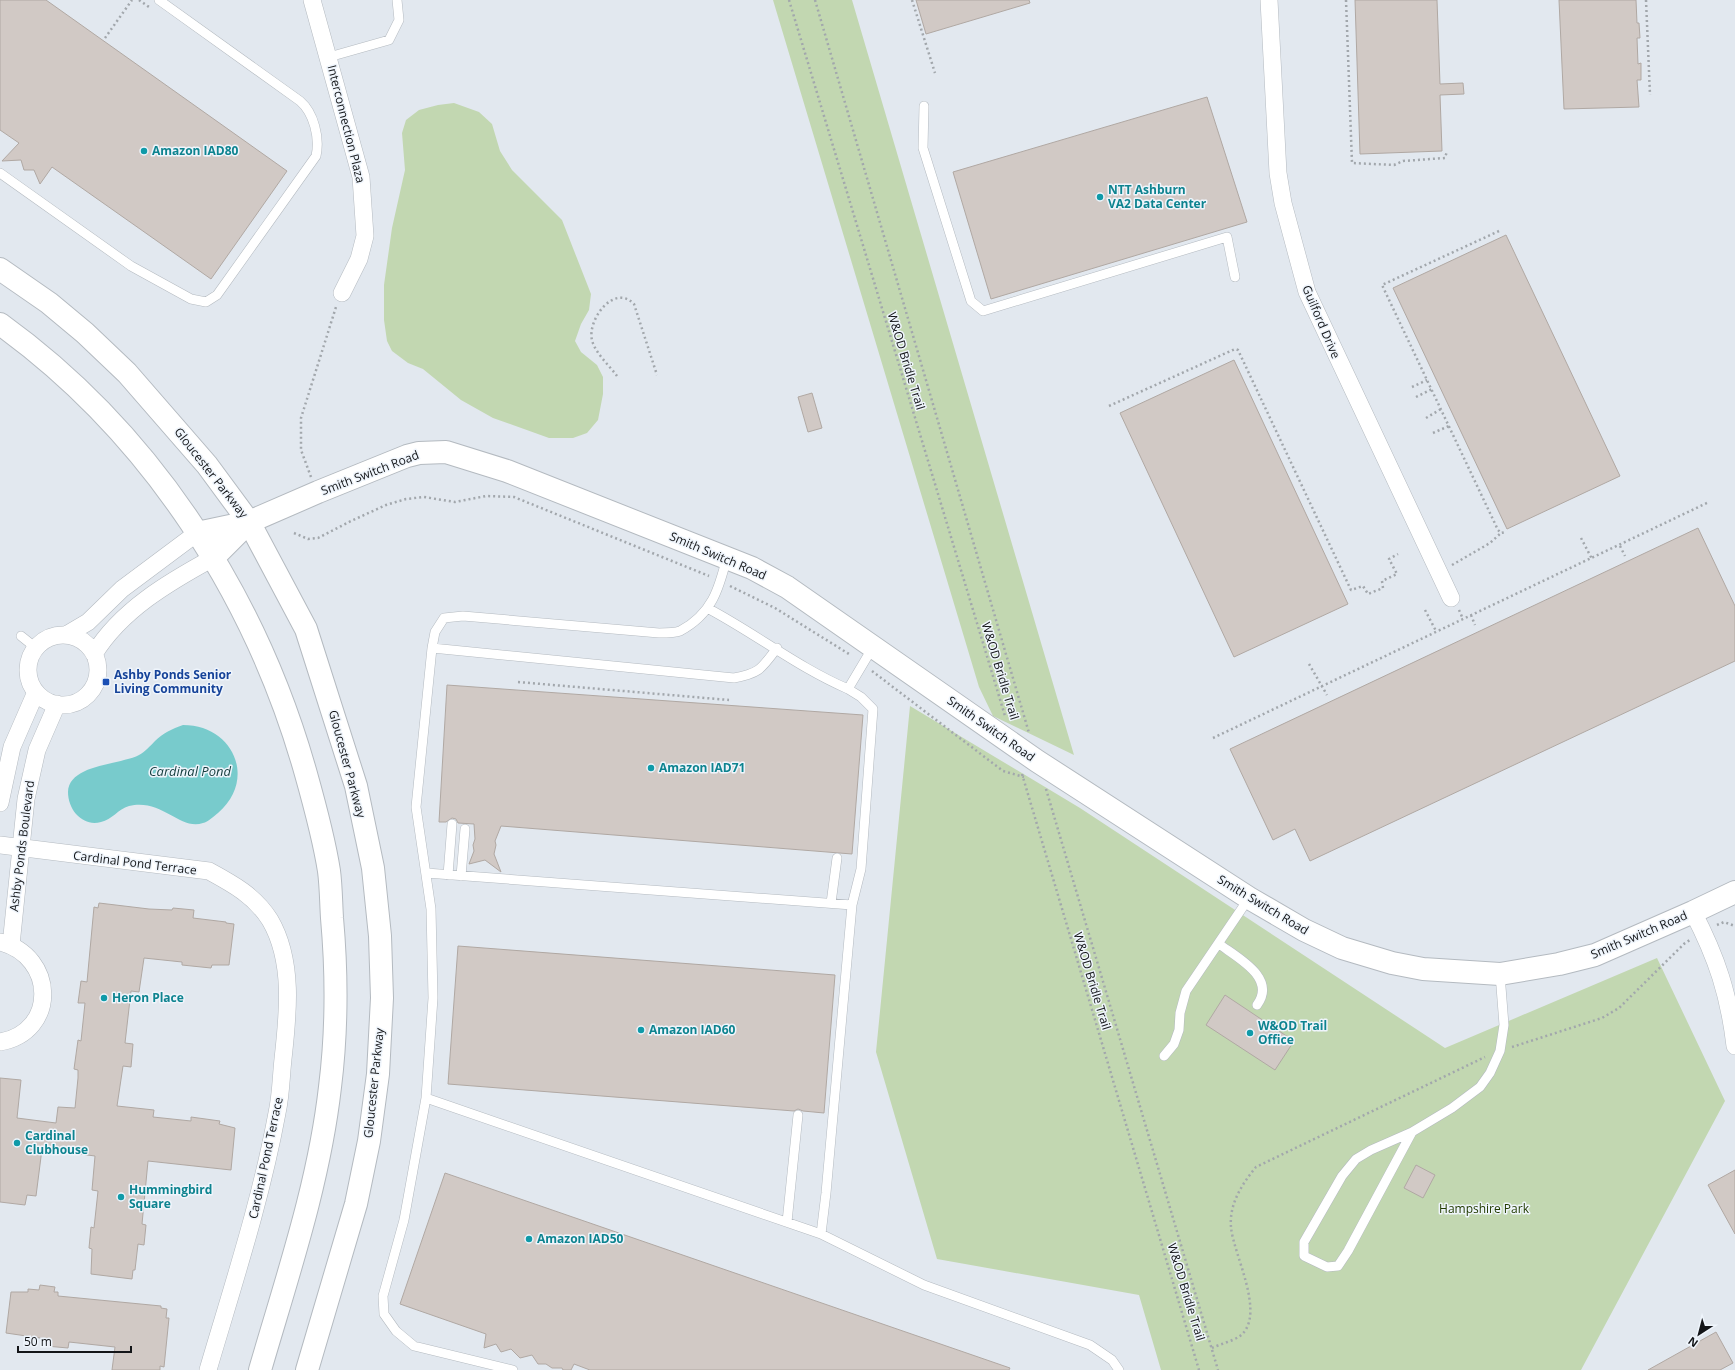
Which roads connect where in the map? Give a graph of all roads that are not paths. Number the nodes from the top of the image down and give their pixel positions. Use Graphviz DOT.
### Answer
graph roads {
  1 [pos="159,0"];
  2 [pos="312,0"];
  3 [pos="397,0"];
  4 [pos="1269,0"];
  5 [pos="329,58"];
  6 [pos="924,106"];
  7 [pos="0,173"];
  8 [pos="0,269"];
  9 [pos="1235,277"];
  10 [pos="342,293"];
  11 [pos="0,324"];
  12 [pos="250,522"];
  13 [pos="197,533"];
  14 [pos="727,557"];
  15 [pos="213,558"];
  16 [pos="1451,598"];
  17 [pos="709,609"];
  18 [pos="66,635"];
  19 [pos="21,636"];
  20 [pos="36,648"];
  21 [pos="432,648"];
  22 [pos="777,648"];
  23 [pos="94,654"];
  24 [pos="868,655"];
  25 [pos="848,689"];
  26 [pos="36,692"];
  27 [pos="57,704"];
  28 [pos="0,803"];
  29 [pos="452,824"];
  30 [pos="465,829"];
  31 [pos="0,845"];
  32 [pos="20,847"];
  33 [pos="837,858"];
  34 [pos="426,873"];
  35 [pos="448,875"];
  36 [pos="461,876"];
  37 [pos="1735,892"];
  38 [pos="1249,898"];
  39 [pos="831,903"];
  40 [pos="852,905"];
  41 [pos="1693,912"];
  42 [pos="5,944"];
  43 [pos="1219,944"];
  44 [pos="1500,974"];
  45 [pos="1257,1005"];
  46 [pos="0,1042"];
  47 [pos="1735,1046"];
  48 [pos="1164,1056"];
  49 [pos="426,1098"];
  50 [pos="798,1115"];
  51 [pos="1412,1132"];
  52 [pos="787,1222"];
  53 [pos="821,1234"];
  54 [pos="208,1370"];
  55 [pos="260,1370"];
  56 [pos="307,1370"];
  57 [pos="513,1370"];
  58 [pos="1119,1370"];
  1 -- 7 [label="lane"];
  2 -- 5 [label="street, Interconnection Plaza"];
  3 -- 5 [label="lane"];
  4 -- 16 [label="street, Guilford Drive"];
  5 -- 10 [label="street, Interconnection Plaza"];
  6 -- 9 [label="lane"];
  8 -- 12 [label="main road, Gloucester Parkway"];
  11 -- 13 [label="main road"];
  12 -- 13 [label="main road, Smith Switch Road"];
  12 -- 14 [label="main road, Smith Switch Road"];
  12 -- 15 [label="main road, Smith Switch Road"];
  12 -- 56 [label="main road, Gloucester Parkway"];
  13 -- 15 [label="main road"];
  13 -- 18 [label="street"];
  14 -- 17 [label="lane"];
  14 -- 24 [label="main road, Smith Switch Road"];
  15 -- 23 [label="street"];
  15 -- 55 [label="main road"];
  17 -- 21 [label="lane"];
  17 -- 22 [label="lane"];
  18 -- 20 [label="street"];
  18 -- 23 [label="street"];
  19 -- 20 [label="lane"];
  20 -- 26 [label="street"];
  21 -- 22 [label="lane"];
  21 -- 34 [label="lane"];
  22 -- 25 [label="lane"];
  23 -- 27 [label="street"];
  24 -- 25 [label="lane"];
  24 -- 38 [label="main road, Smith Switch Road"];
  25 -- 40 [label="lane"];
  26 -- 27 [label="street"];
  26 -- 28 [label="street"];
  27 -- 32 [label="street, Ashby Ponds Boulevard"];
  29 -- 35 [label="lane"];
  30 -- 36 [label="lane"];
  31 -- 32 [label="street, Cardinal Pond Terrace"];
  32 -- 42 [label="street, Ashby Ponds Boulevard"];
  32 -- 54 [label="street, Cardinal Pond Terrace"];
  33 -- 39 [label="lane"];
  34 -- 35 [label="lane"];
  34 -- 49 [label="lane"];
  35 -- 36 [label="lane"];
  36 -- 39 [label="lane"];
  37 -- 41 [label="main road, Smith Switch Road"];
  38 -- 43 [label="lane"];
  38 -- 44 [label="main road, Smith Switch Road"];
  39 -- 40 [label="lane"];
  40 -- 53 [label="lane"];
  41 -- 44 [label="main road, Smith Switch Road"];
  41 -- 47 [label="street"];
  42 -- 46 [label="street, Ashby Ponds Boulevard"];
  43 -- 45 [label="lane"];
  43 -- 48 [label="lane"];
  44 -- 51 [label="lane"];
  49 -- 52 [label="lane"];
  49 -- 57 [label="lane"];
  50 -- 52 [label="lane"];
  51 -- 51 [label="lane"];
  52 -- 53 [label="lane"];
  53 -- 58 [label="lane"];
}
